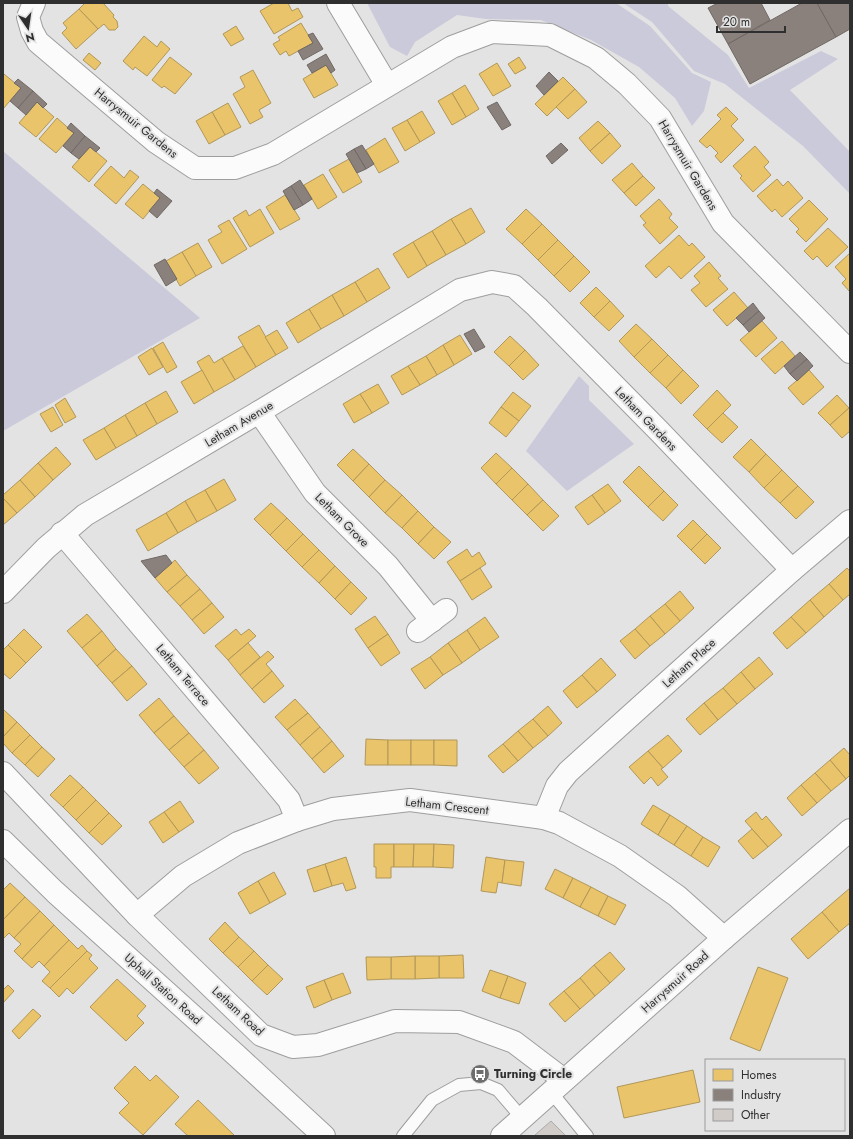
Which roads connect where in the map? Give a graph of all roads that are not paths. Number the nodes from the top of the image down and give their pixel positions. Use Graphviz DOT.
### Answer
graph roads {
  1 [pos="34,3"];
  2 [pos="338,3"];
  3 [pos="387,85"];
  4 [pos="492,282"];
  5 [pos="850,352"];
  6 [pos="259,412"];
  7 [pos="850,521"];
  8 [pos="62,533"];
  9 [pos="792,570"];
  10 [pos="3,592"];
  11 [pos="432,621"];
  12 [pos="3,773"];
  13 [pos="544,818"];
  14 [pos="297,820"];
  15 [pos="850,830"];
  16 [pos="3,841"];
  17 [pos="137,915"];
  18 [pos="724,938"];
  19 [pos="558,1086"];
  20 [pos="522,1118"];
  21 [pos="324,1136"];
  22 [pos="403,1136"];
  23 [pos="502,1136"];
  24 [pos="587,1136"];
  1 -- 3 [label="street, Harrysmuir Gardens"];
  2 -- 3 [label="street"];
  3 -- 5 [label="street, Harrysmuir Gardens"];
  4 -- 6 [label="street, Letham Avenue"];
  4 -- 9 [label="street, Letham Gardens"];
  6 -- 8 [label="street, Letham Avenue"];
  6 -- 11 [label="street, Letham Grove"];
  7 -- 9 [label="street, Letham Place"];
  8 -- 10 [label="street, Letham Avenue"];
  8 -- 14 [label="street, Letham Terrace"];
  9 -- 13 [label="street, Letham Place"];
  12 -- 17 [label="street, Letham Road"];
  13 -- 14 [label="street, Letham Crescent"];
  13 -- 18 [label="street, Letham Crescent"];
  14 -- 17 [label="street, Letham Crescent"];
  15 -- 18 [label="street, Harrysmuir Road"];
  16 -- 21 [label="street, Uphall Station Road"];
  17 -- 19 [label="street, Letham Road"];
  18 -- 19 [label="street, Harrysmuir Road"];
  19 -- 20 [label="street, Harrysmuir Road"];
  19 -- 24 [label="lane"];
  20 -- 22 [label="lane"];
  20 -- 23 [label="street, Harrysmuir Road"];
}
